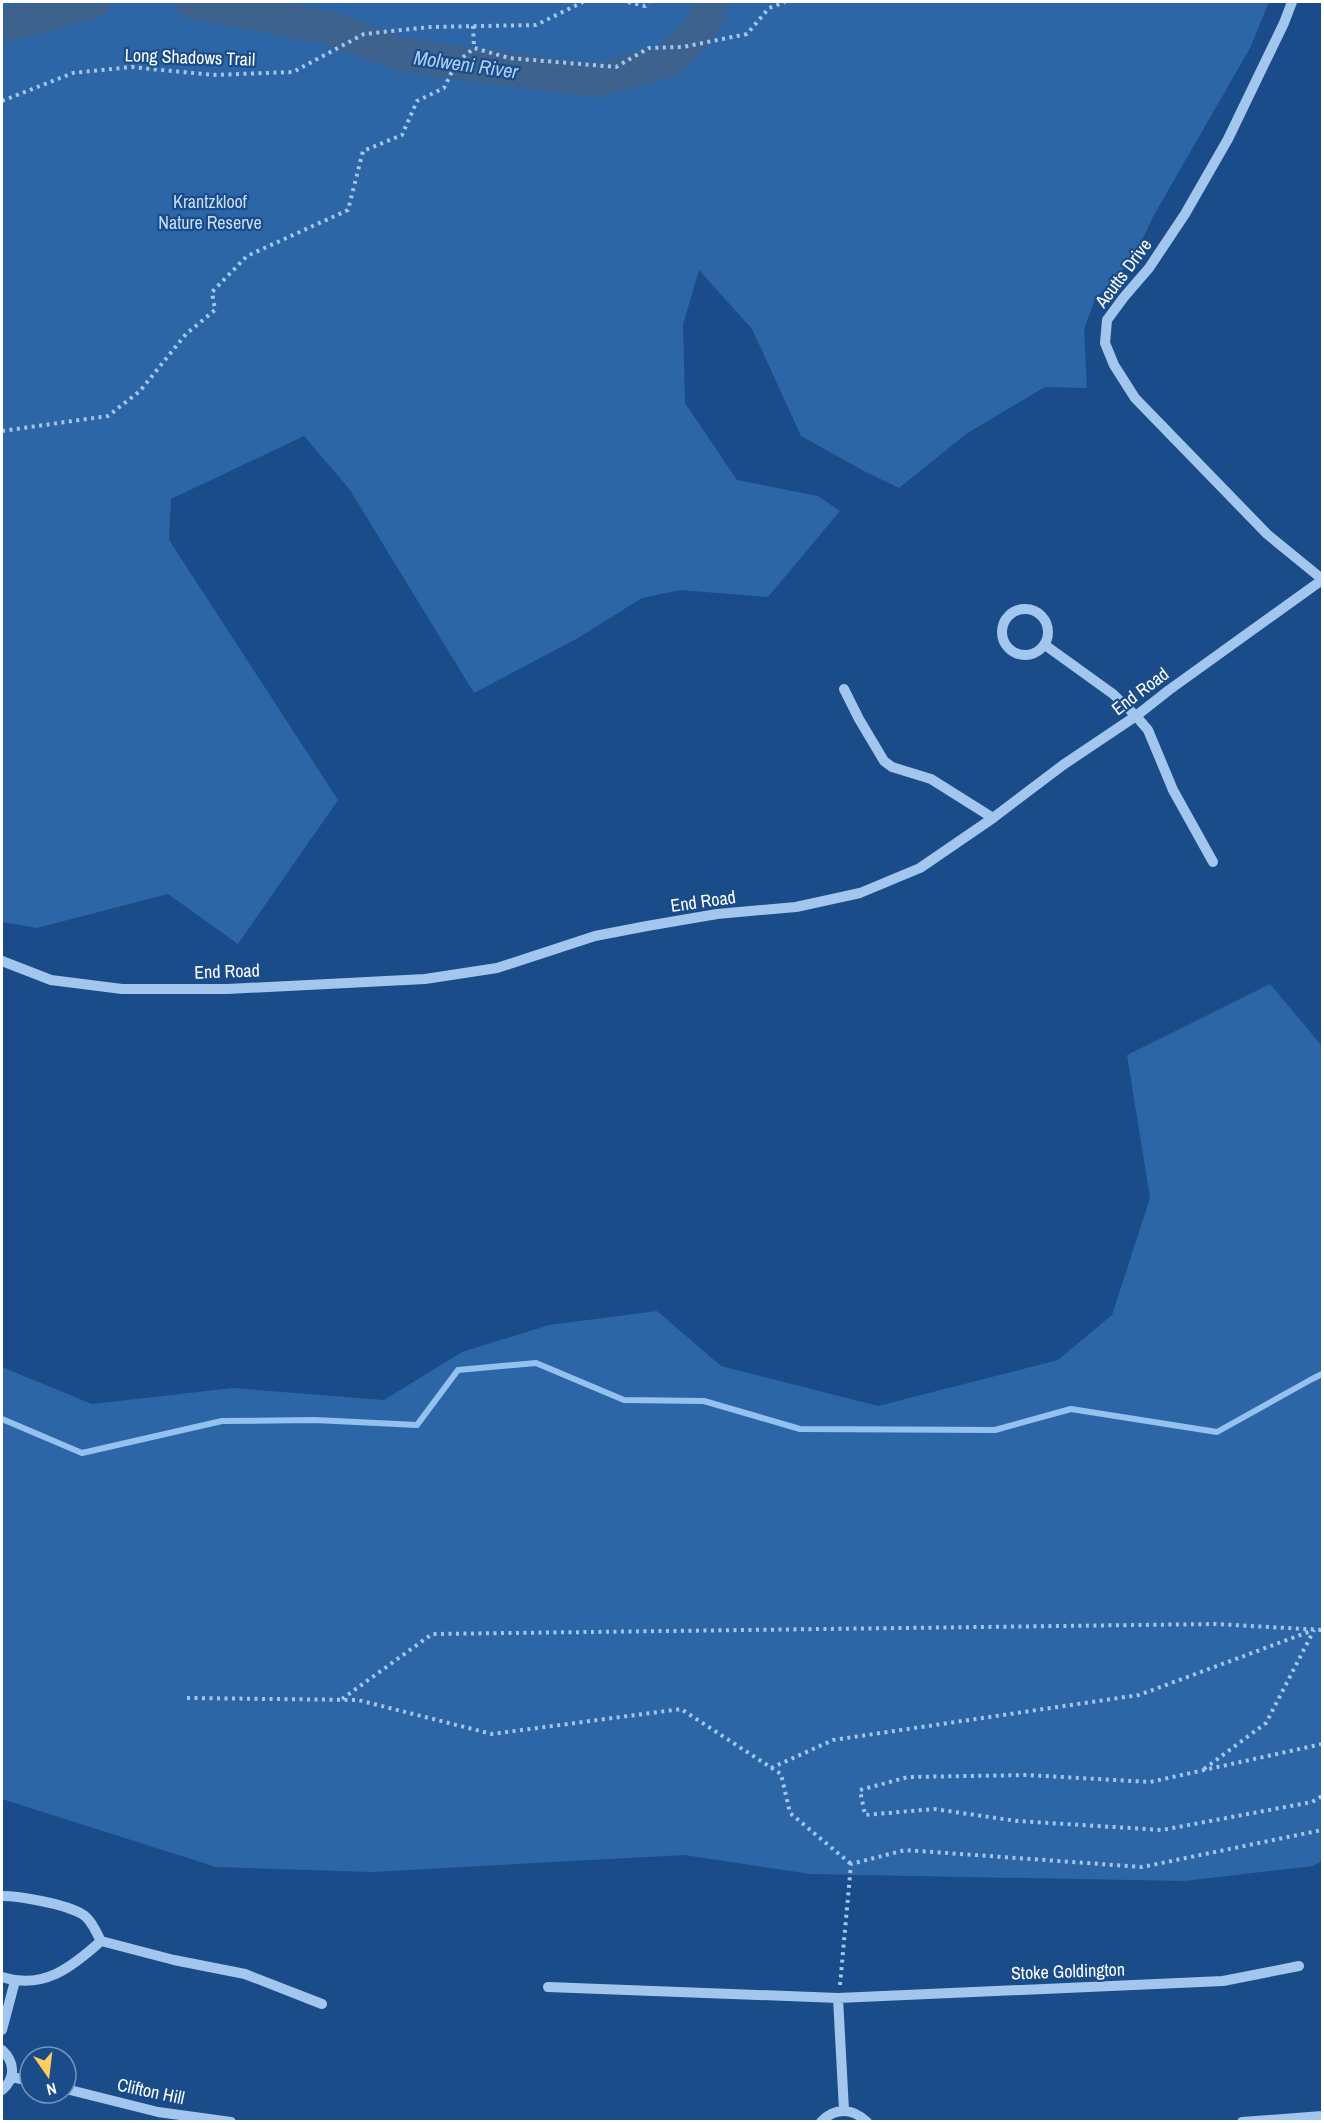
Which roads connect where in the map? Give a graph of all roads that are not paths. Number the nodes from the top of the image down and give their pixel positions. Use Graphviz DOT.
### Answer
graph roads {
  1 [pos="1292,2"];
  2 [pos="1323,580"];
  3 [pos="1045,645"];
  4 [pos="844,689"];
  5 [pos="1137,716"];
  6 [pos="993,818"];
  7 [pos="1213,862"];
  8 [pos="2,961"];
  9 [pos="2,1896"];
  10 [pos="101,1941"];
  11 [pos="1299,1966"];
  12 [pos="2,1977"];
  13 [pos="15,1981"];
  14 [pos="548,1987"];
  15 [pos="838,1998"];
  16 [pos="322,2004"];
  17 [pos="2,2030"];
  18 [pos="2,2050"];
  19 [pos="12,2077"];
  20 [pos="18,2078"];
  21 [pos="2,2090"];
  22 [pos="78,2092"];
  23 [pos="844,2110"];
  24 [pos="1323,2116"];
  25 [pos="231,2121"];
  26 [pos="821,2121"];
  27 [pos="867,2121"];
  28 [pos="1242,2121"];
  1 -- 2 [label="street, Acutts Drive"];
  2 -- 5 [label="street, End Road"];
  3 -- 3 [label="street"];
  3 -- 5 [label="street"];
  4 -- 6 [label="street"];
  5 -- 6 [label="street, End Road"];
  5 -- 7 [label="street"];
  6 -- 8 [label="street, End Road"];
  9 -- 10 [label="street"];
  10 -- 13 [label="street"];
  10 -- 16 [label="street"];
  11 -- 15 [label="street, Stoke Goldington"];
  12 -- 13 [label="street"];
  13 -- 17 [label="street"];
  14 -- 15 [label="street, Stoke Goldington"];
  15 -- 23 [label="street"];
  18 -- 19 [label="street"];
  19 -- 20 [label="street"];
  19 -- 21 [label="street"];
  22 -- 25 [label="street, Clifton Hill"];
  23 -- 26 [label="street"];
  23 -- 27 [label="street"];
  24 -- 28 [label="street"];
}
